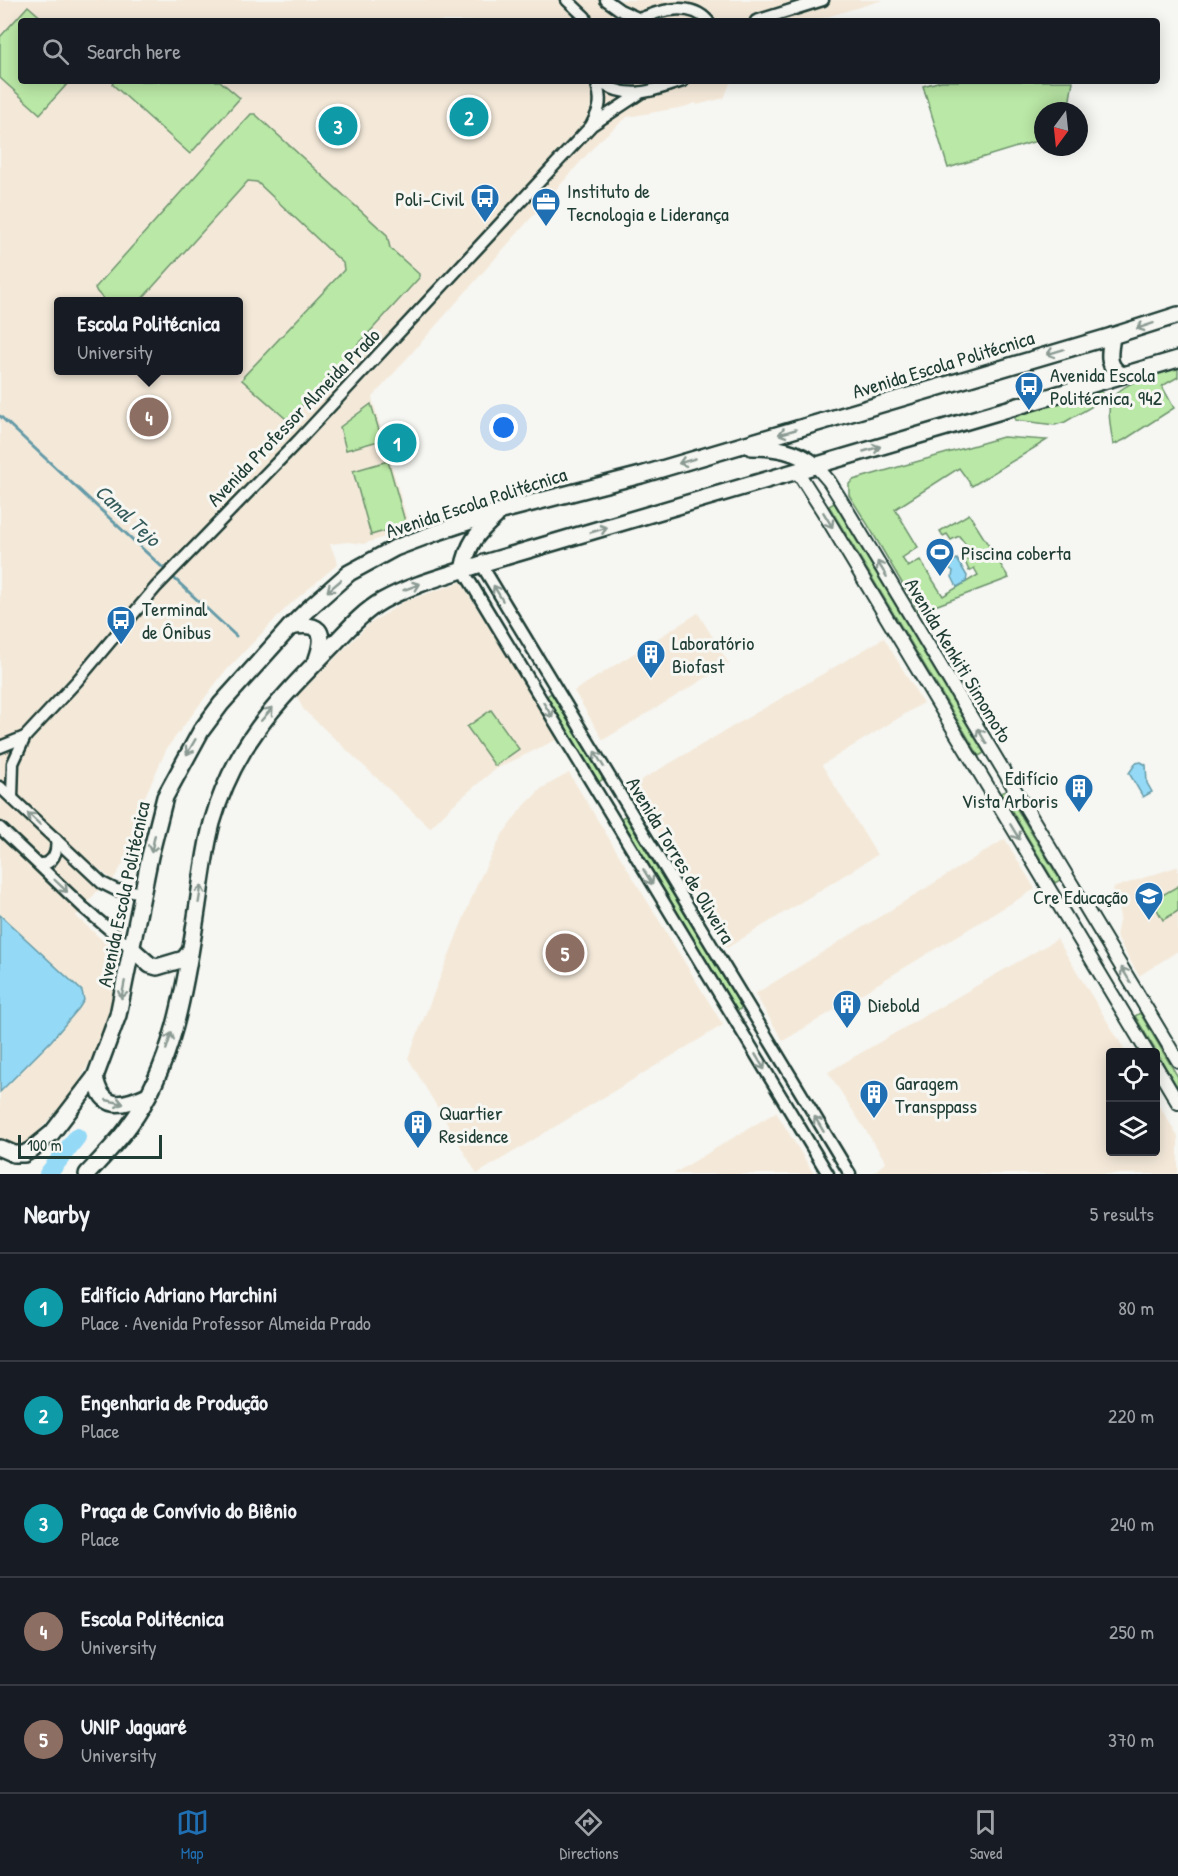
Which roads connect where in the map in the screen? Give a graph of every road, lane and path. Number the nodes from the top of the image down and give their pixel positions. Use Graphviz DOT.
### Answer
graph roads {
  1 [pos="567,0"];
  2 [pos="606,0"];
  3 [pos="823,0"];
  4 [pos="585,18"];
  5 [pos="634,18"];
  6 [pos="643,18"];
  7 [pos="707,18"];
  8 [pos="766,18"];
  9 [pos="597,84"];
  10 [pos="602,84"];
  11 [pos="672,84"];
  12 [pos="639,94"];
  13 [pos="592,125"];
  14 [pos="1178,315"];
  15 [pos="1112,336"];
  16 [pos="1178,358"];
  17 [pos="1122,375"];
  18 [pos="733,448"];
  19 [pos="816,466"];
  20 [pos="797,471"];
  21 [pos="501,512"];
  22 [pos="482,564"];
  23 [pos="463,570"];
  24 [pos="290,627"];
  25 [pos="316,662"];
  26 [pos="546,673"];
  27 [pos="947,676"];
  28 [pos="531,682"];
  29 [pos="929,688"];
  30 [pos="25,737"];
  31 [pos="0,747"];
  32 [pos="0,787"];
  33 [pos="12,798"];
  34 [pos="0,828"];
  35 [pos="56,839"];
  36 [pos="39,864"];
  37 [pos="143,892"];
  38 [pos="131,948"];
  39 [pos="190,951"];
  40 [pos="1138,994"];
  41 [pos="1119,1005"];
  42 [pos="756,1019"];
  43 [pos="740,1028"];
  44 [pos="1144,1048"];
  45 [pos="1178,1061"];
  46 [pos="1160,1074"];
  47 [pos="95,1077"];
  48 [pos="798,1088"];
  49 [pos="148,1095"];
  50 [pos="782,1097"];
  51 [pos="1178,1103"];
  52 [pos="0,1148"];
  53 [pos="840,1158"];
  54 [pos="826,1171"];
  55 [pos="87,1174"];
  56 [pos="850,1174"];
  1 -- 4 [label="street"];
  2 -- 5 [label="street"];
  3 -- 8 [label="street"];
  6 -- 7 [label="street"];
  9 -- 13 [label="street, Avenida Professor Almeida Prado"];
  10 -- 12 [label="street"];
  11 -- 12 [label="street"];
  12 -- 13 [label="street, Avenida Professor Almeida Prado"];
  13 -- 30 [label="street, Avenida Professor Almeida Prado"];
  14 -- 15 [label="highway, Avenida Escola Politécnica, one-way"];
  15 -- 17 [label="highway"];
  15 -- 18 [label="highway, Avenida Escola Politécnica, one-way"];
  16 -- 17 [label="highway"];
  19 -- 17 [label="highway, one-way"];
  18 -- 19 [label="highway"];
  18 -- 21 [label="highway, Avenida Escola Politécnica, one-way"];
  19 -- 20 [label="highway"];
  27 -- 19 [label="main road, Avenida Kenkiti Simomoto, one-way"];
  22 -- 20 [label="highway, one-way"];
  20 -- 29 [label="main road, Avenida Kenkiti Simomoto, one-way"];
  21 -- 23 [label="highway"];
  21 -- 24 [label="highway, Avenida Escola Politécnica, one-way"];
  22 -- 23 [label="highway"];
  26 -- 22 [label="street, Avenida Torres de Oliveira, one-way"];
  25 -- 23 [label="highway, one-way"];
  23 -- 28 [label="street, Avenida Torres de Oliveira"];
  24 -- 25 [label="highway"];
  24 -- 37 [label="highway, Avenida Escola Politécnica, one-way"];
  39 -- 25 [label="highway, one-way"];
  26 -- 28 [label="street"];
  42 -- 26 [label="street, Avenida Torres de Oliveira, one-way"];
  27 -- 29 [label="main road"];
  40 -- 27 [label="main road, Avenida Kenkiti Simomoto, one-way"];
  28 -- 43 [label="street, Avenida Torres de Oliveira, one-way"];
  29 -- 41 [label="main road, Avenida Kenkiti Simomoto, one-way"];
  30 -- 31 [label="street, Avenida Professor Almeida Prado"];
  30 -- 33 [label="street, Avenida Professor Almeida Prado"];
  32 -- 33 [label="street"];
  35 -- 33 [label="street, one-way"];
  34 -- 36 [label="street"];
  35 -- 36 [label="street"];
  35 -- 37 [label="street"];
  36 -- 38 [label="street, one-way"];
  37 -- 38 [label="highway, Avenida Escola Politécnica"];
  38 -- 39 [label="highway"];
  38 -- 47 [label="highway, Avenida Escola Politécnica, one-way"];
  49 -- 39 [label="highway, one-way"];
  40 -- 41 [label="main road"];
  40 -- 45 [label="main road, Avenida Kenkiti Simomoto"];
  41 -- 44 [label="main road, Avenida Kenkiti Simomoto"];
  42 -- 43 [label="street"];
  42 -- 48 [label="street, Avenida Torres de Oliveira"];
  43 -- 50 [label="street, Avenida Torres de Oliveira, one-way"];
  46 -- 51 [label="main road"];
  47 -- 49 [label="highway, one-way"];
  47 -- 52 [label="highway, Avenida Escola Politécnica"];
  48 -- 50 [label="street"];
  53 -- 48 [label="street, Avenida Torres de Oliveira, one-way"];
  49 -- 55 [label="highway"];
  50 -- 54 [label="street, Avenida Torres de Oliveira"];
  53 -- 54 [label="street"];
  53 -- 56 [label="street, Avenida Torres de Oliveira"];
}
